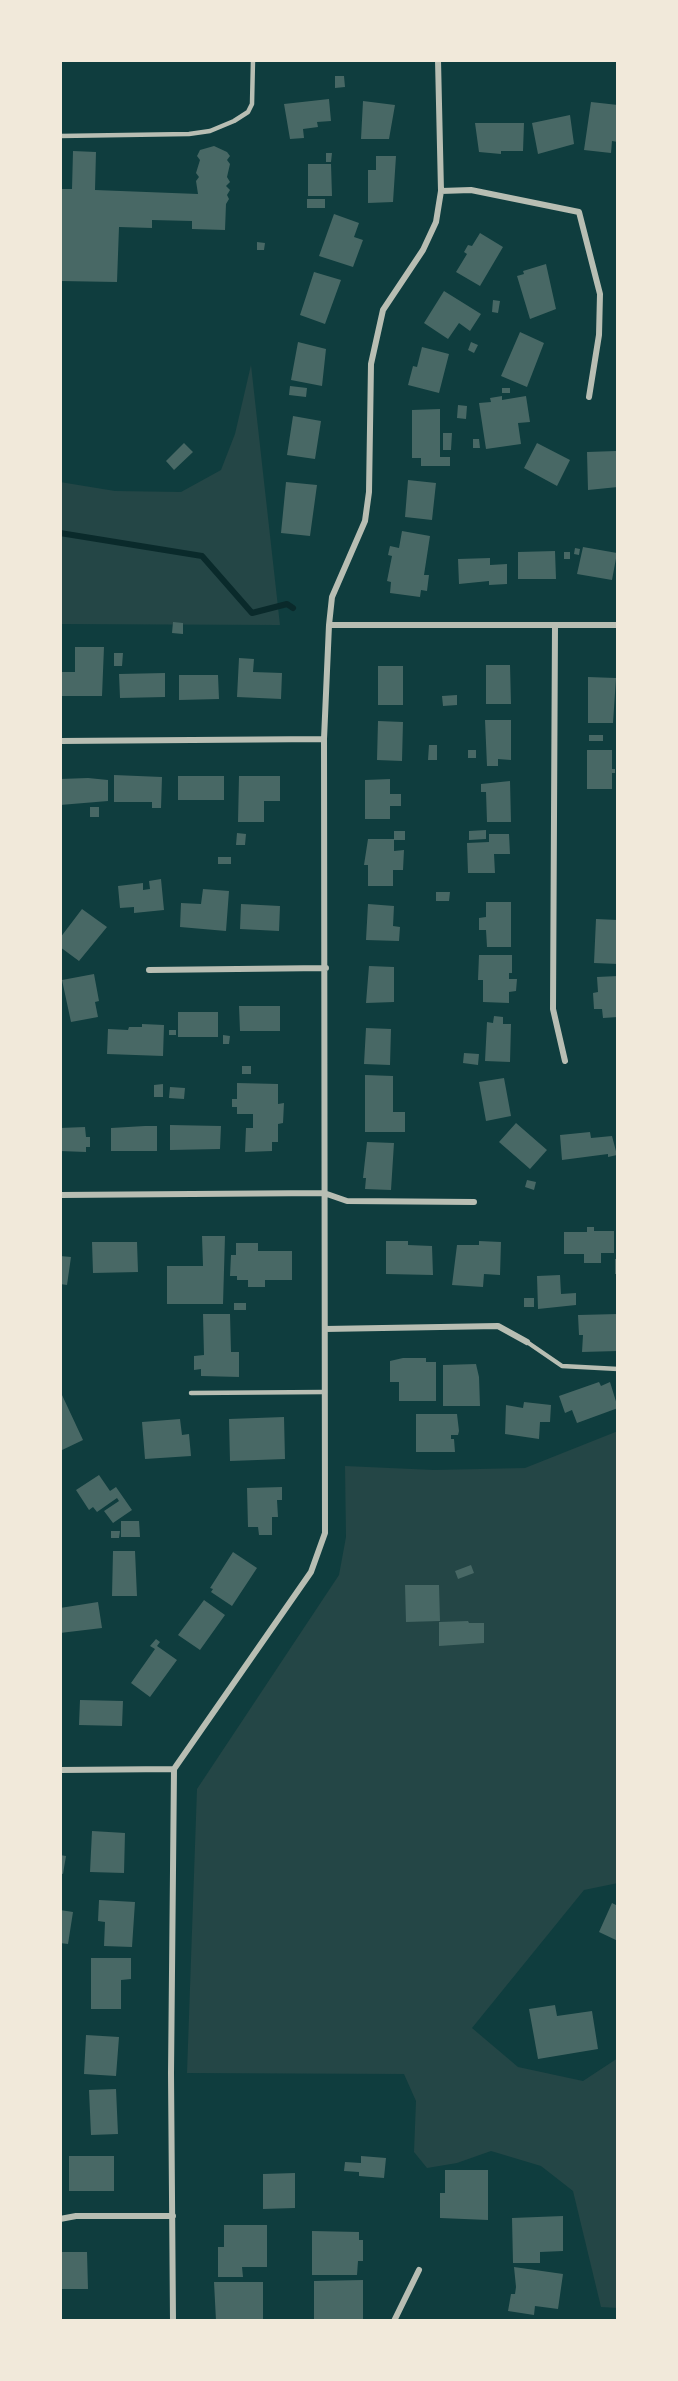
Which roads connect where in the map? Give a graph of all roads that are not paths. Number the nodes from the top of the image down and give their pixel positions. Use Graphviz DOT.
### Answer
graph roads {
  1 [pos="253,60"];
  2 [pos="438,60"];
  3 [pos="60,136"];
  4 [pos="441,191"];
  5 [pos="589,397"];
  6 [pos="329,625"];
  7 [pos="555,625"];
  8 [pos="618,625"];
  9 [pos="324,739"];
  10 [pos="60,741"];
  11 [pos="326,968"];
  12 [pos="149,970"];
  13 [pos="565,1061"];
  14 [pos="324,1193"];
  15 [pos="60,1195"];
  16 [pos="474,1202"];
  17 [pos="325,1329"];
  18 [pos="527,1342"];
  19 [pos="618,1369"];
  20 [pos="325,1392"];
  21 [pos="191,1393"];
  22 [pos="174,1769"];
  23 [pos="60,1770"];
  24 [pos="173,2216"];
  25 [pos="60,2219"];
  26 [pos="419,2270"];
  27 [pos="173,2321"];
  28 [pos="394,2321"];
  1 -- 3 [label="lane"];
  2 -- 4 [label="street"];
  4 -- 5 [label="street"];
  4 -- 6 [label="street"];
  6 -- 7 [label="street"];
  6 -- 9 [label="street"];
  7 -- 8 [label="street"];
  7 -- 13 [label="street"];
  9 -- 10 [label="street"];
  9 -- 11 [label="street"];
  11 -- 12 [label="street"];
  11 -- 14 [label="street"];
  14 -- 15 [label="street"];
  14 -- 16 [label="street"];
  14 -- 17 [label="street"];
  17 -- 18 [label="street"];
  17 -- 20 [label="street"];
  18 -- 19 [label="lane"];
  20 -- 21 [label="lane"];
  20 -- 22 [label="street"];
  22 -- 23 [label="street"];
  22 -- 24 [label="street"];
  24 -- 25 [label="street"];
  24 -- 27 [label="street"];
  26 -- 28 [label="street"];
}
